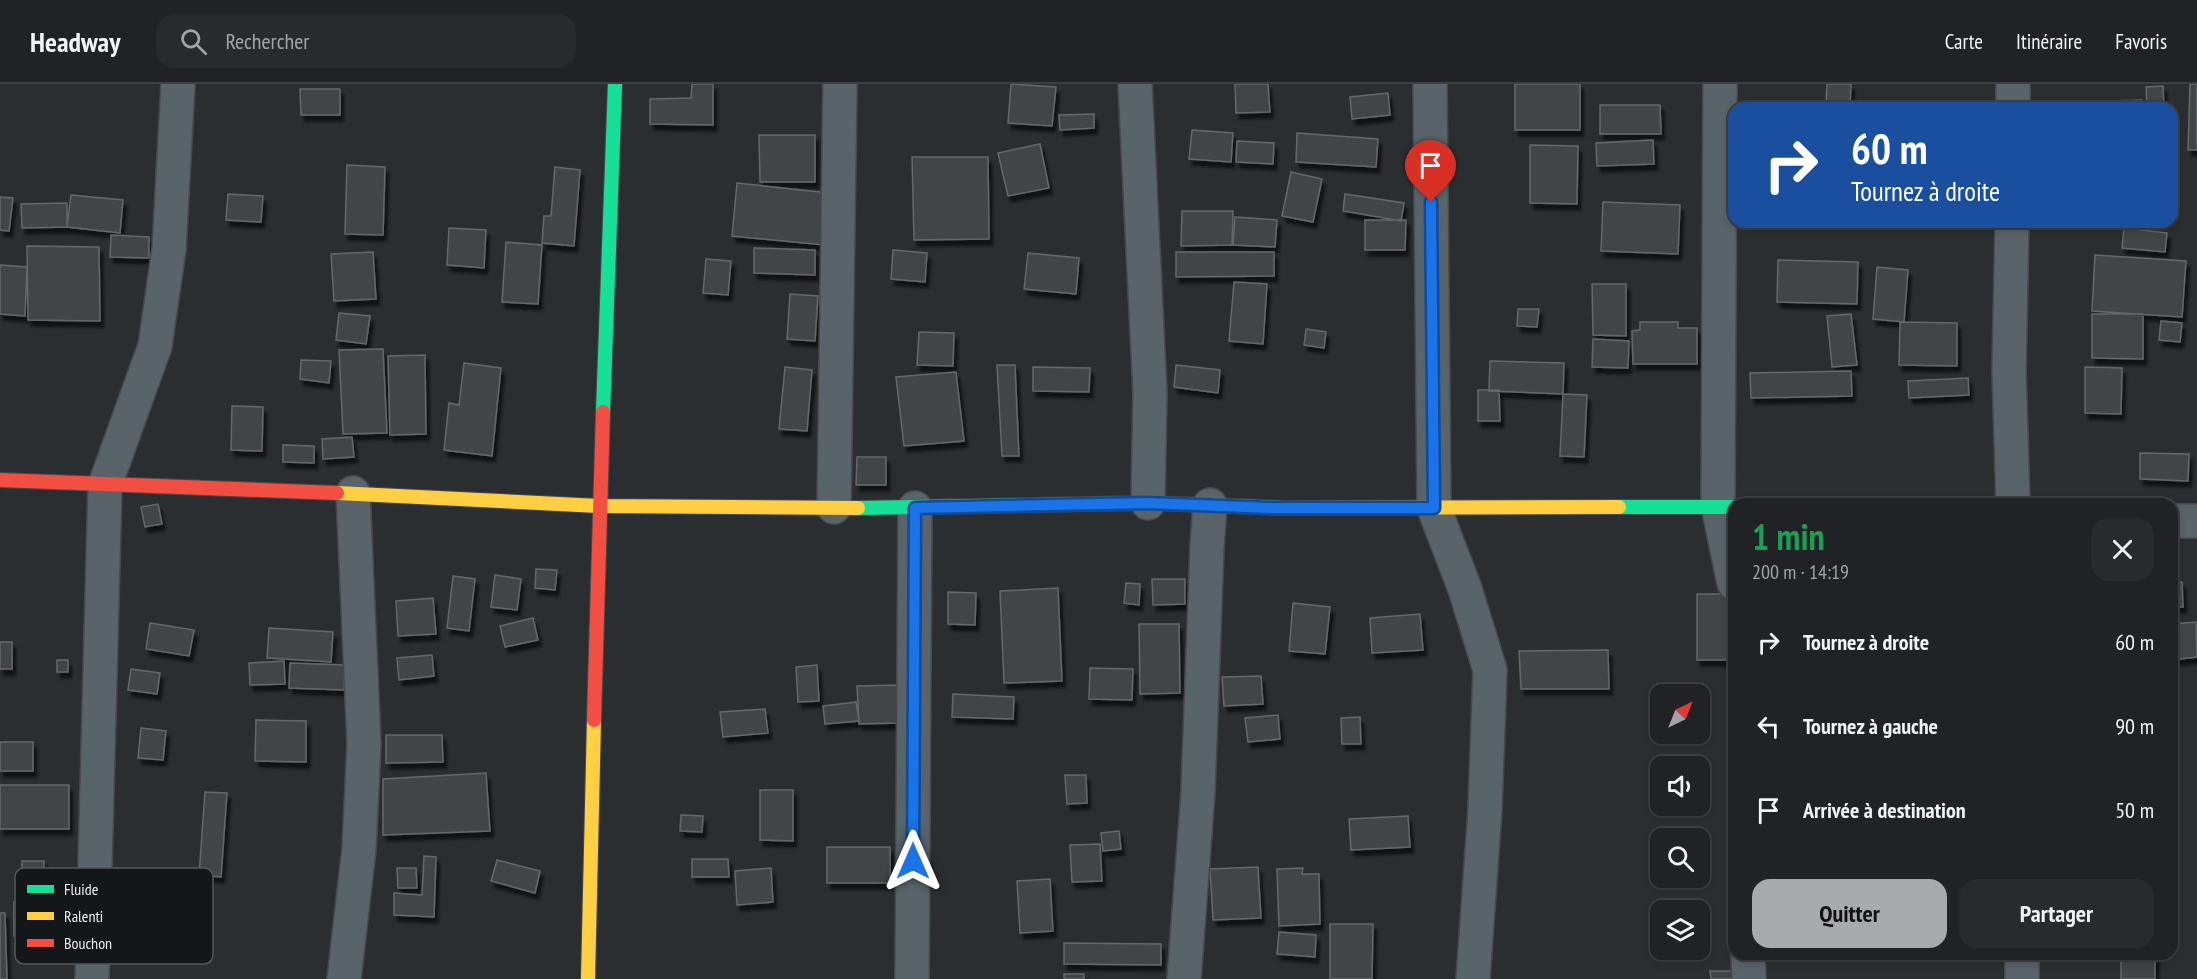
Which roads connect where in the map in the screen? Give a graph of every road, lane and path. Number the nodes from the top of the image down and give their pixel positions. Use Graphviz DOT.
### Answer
graph roads {
  1 [pos="178,84"];
  2 [pos="615,84"];
  3 [pos="840,84"];
  4 [pos="1135,84"];
  5 [pos="1430,84"];
  6 [pos="1720,84"];
  7 [pos="2013,84"];
  8 [pos="2013,102"];
  9 [pos="2012,228"];
  10 [pos="0,480"];
  11 [pos="105,485"];
  12 [pos="353,493"];
  13 [pos="2013,498"];
  14 [pos="1148,503"];
  15 [pos="1210,505"];
  16 [pos="599,506"];
  17 [pos="1726,506"];
  18 [pos="834,507"];
  19 [pos="915,508"];
  20 [pos="1434,508"];
  21 [pos="2178,521"];
  22 [pos="2197,521"];
  23 [pos="1728,525"];
  24 [pos="95,868"];
  25 [pos="1748,960"];
  26 [pos="2022,960"];
  27 [pos="92,964"];
  28 [pos="92,979"];
  29 [pos="344,979"];
  30 [pos="588,979"];
  31 [pos="912,979"];
  32 [pos="1184,979"];
  33 [pos="1473,979"];
  34 [pos="1749,979"];
  35 [pos="2022,979"];
  1 -- 11 [label="street"];
  2 -- 16 [label="street"];
  3 -- 18 [label="street"];
  4 -- 14 [label="street"];
  5 -- 20 [label="street"];
  6 -- 17 [label="street"];
  7 -- 8 [label="street"];
  9 -- 13 [label="street"];
  10 -- 11 [label="street"];
  11 -- 12 [label="street"];
  11 -- 24 [label="street"];
  12 -- 16 [label="street"];
  12 -- 29 [label="street"];
  14 -- 15 [label="street"];
  14 -- 19 [label="street"];
  15 -- 20 [label="street"];
  15 -- 32 [label="street"];
  16 -- 18 [label="street"];
  16 -- 30 [label="street"];
  17 -- 20 [label="street"];
  17 -- 23 [label="street"];
  18 -- 19 [label="street"];
  19 -- 31 [label="street"];
  20 -- 33 [label="street"];
  21 -- 22 [label="street"];
  25 -- 34 [label="street"];
  26 -- 35 [label="street"];
  27 -- 28 [label="street"];
}
